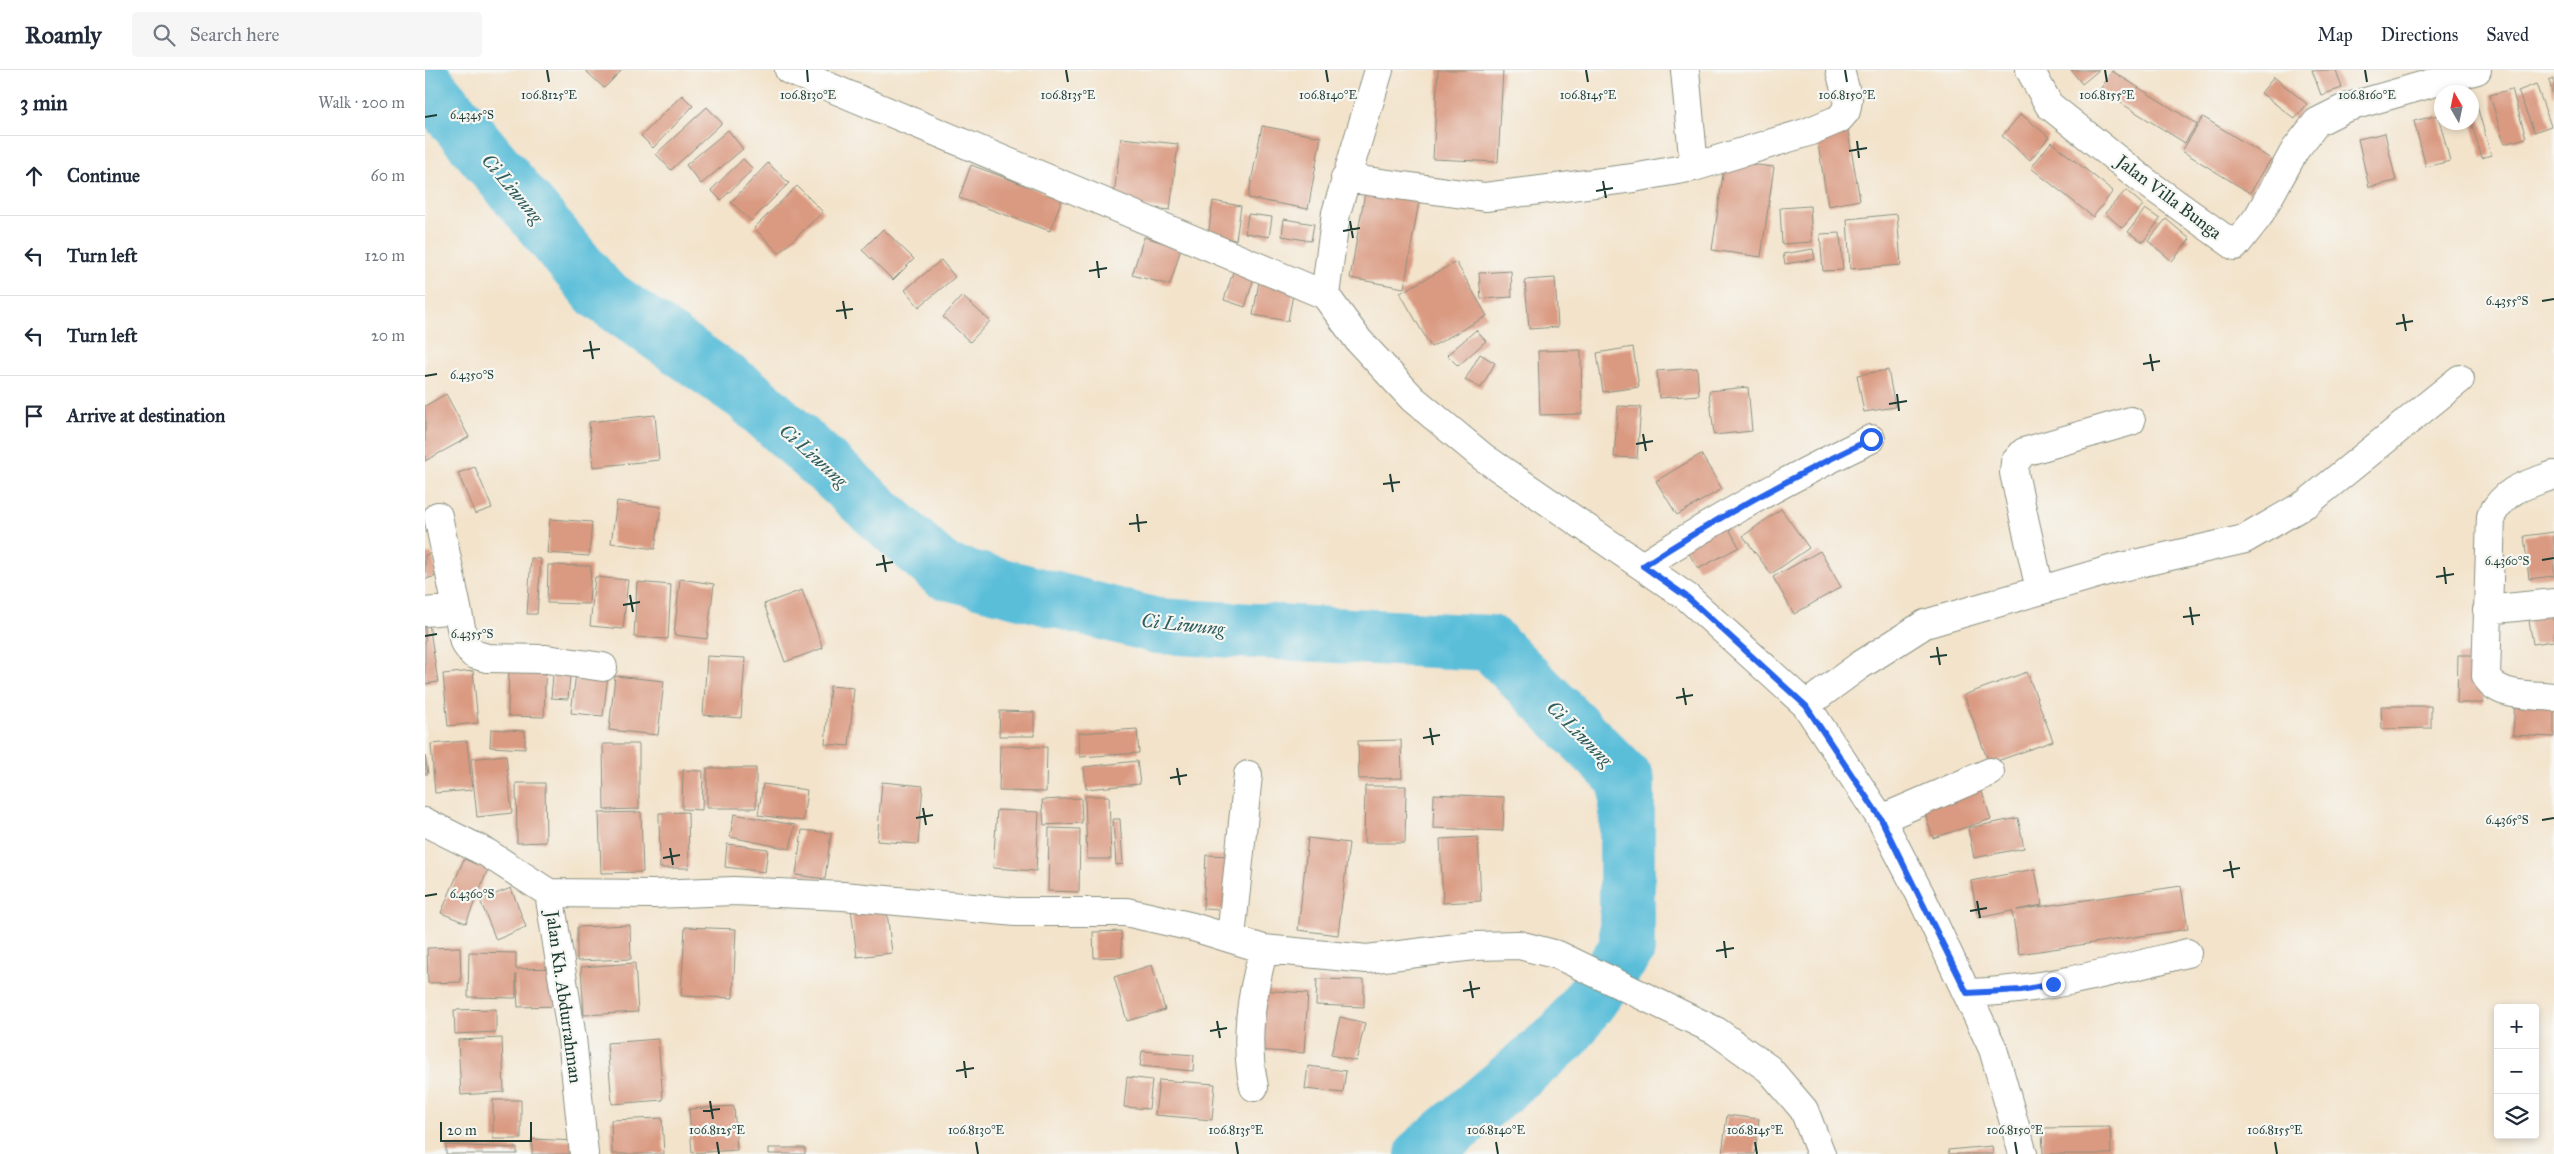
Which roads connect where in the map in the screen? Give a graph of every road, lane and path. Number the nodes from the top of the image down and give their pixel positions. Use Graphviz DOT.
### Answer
graph roads {
  1 [pos="789,70"];
  2 [pos="1379,70"];
  3 [pos="1685,70"];
  4 [pos="1840,70"];
  5 [pos="2030,70"];
  6 [pos="2477,70"];
  7 [pos="1694,167"];
  8 [pos="1345,178"];
  9 [pos="1325,295"];
  10 [pos="2460,379"];
  11 [pos="2131,421"];
  12 [pos="1871,439"];
  13 [pos="2554,475"];
  14 [pos="438,516"];
  15 [pos="1643,566"];
  16 [pos="2040,590"];
  17 [pos="2554,603"];
  18 [pos="457,609"];
  19 [pos="2487,610"];
  20 [pos="425,612"];
  21 [pos="603,667"];
  22 [pos="2554,696"];
  23 [pos="1806,706"];
  24 [pos="1990,772"];
  25 [pos="1248,775"];
  26 [pos="1881,819"];
  27 [pos="425,822"];
  28 [pos="549,893"];
  29 [pos="1231,937"];
  30 [pos="1264,949"];
  31 [pos="2187,952"];
  32 [pos="1967,993"];
  33 [pos="1254,1087"];
  34 [pos="584,1154"];
  35 [pos="1821,1154"];
  36 [pos="2023,1154"];
  1 -- 9 [label="street"];
  2 -- 8 [label="street"];
  3 -- 7 [label="street"];
  4 -- 7 [label="street"];
  5 -- 6 [label="street, Jalan Villa Bunga"];
  7 -- 8 [label="street"];
  8 -- 9 [label="street"];
  9 -- 15 [label="street"];
  10 -- 16 [label="street"];
  11 -- 16 [label="street"];
  12 -- 15 [label="street"];
  13 -- 19 [label="street"];
  14 -- 18 [label="street"];
  15 -- 23 [label="street"];
  16 -- 23 [label="street"];
  17 -- 19 [label="street"];
  18 -- 20 [label="street"];
  18 -- 21 [label="street"];
  19 -- 22 [label="street"];
  23 -- 26 [label="street"];
  24 -- 26 [label="street"];
  25 -- 29 [label="street"];
  26 -- 32 [label="street"];
  27 -- 28 [label="street, Jalan Kh. Abdurrahman"];
  28 -- 29 [label="street"];
  28 -- 34 [label="street, Jalan Kh. Abdurrahman"];
  29 -- 30 [label="street"];
  30 -- 33 [label="street"];
  30 -- 35 [label="street"];
  31 -- 32 [label="street"];
  32 -- 36 [label="street"];
}
